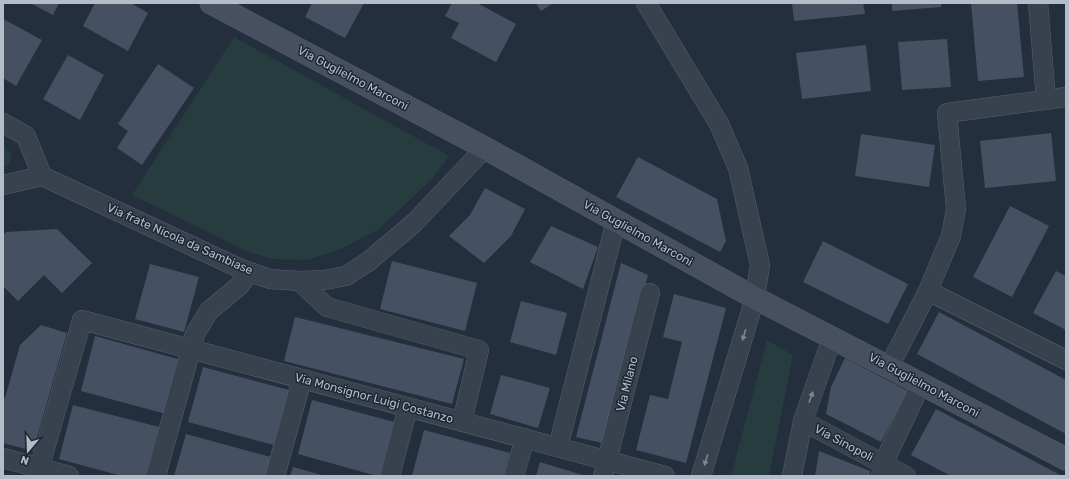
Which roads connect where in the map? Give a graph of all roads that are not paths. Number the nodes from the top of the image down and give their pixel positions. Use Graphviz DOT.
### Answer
graph roads {
  1 [pos="211,3"];
  2 [pos="646,3"];
  3 [pos="1038,3"];
  4 [pos="1066,98"];
  5 [pos="1046,100"];
  6 [pos="3,123"];
  7 [pos="485,148"];
  8 [pos="42,176"];
  9 [pos="3,185"];
  10 [pos="616,221"];
  11 [pos="250,272"];
  12 [pos="299,281"];
  13 [pos="928,291"];
  14 [pos="650,293"];
  15 [pos="755,298"];
  16 [pos="832,338"];
  17 [pos="191,349"];
  18 [pos="1066,360"];
  19 [pos="889,367"];
  20 [pos="302,379"];
  21 [pos="921,384"];
  22 [pos="408,407"];
  23 [pos="462,422"];
  24 [pos="802,422"];
  25 [pos="524,438"];
  26 [pos="558,447"];
  27 [pos="3,458"];
  28 [pos="1066,459"];
  29 [pos="605,468"];
  30 [pos="882,470"];
  31 [pos="38,472"];
  32 [pos="69,476"];
  33 [pos="156,476"];
  34 [pos="276,476"];
  35 [pos="390,476"];
  36 [pos="514,476"];
  37 [pos="665,476"];
  38 [pos="702,476"];
  39 [pos="792,476"];
  40 [pos="906,476"];
  1 -- 7 [label="main road, Via Guglielmo Marconi"];
  2 -- 15 [label="street"];
  3 -- 5 [label="street"];
  4 -- 5 [label="street"];
  5 -- 13 [label="street"];
  6 -- 8 [label="street"];
  7 -- 10 [label="main road, Via Guglielmo Marconi"];
  7 -- 12 [label="street, Via frate Nicola da Sambiase"];
  8 -- 9 [label="street"];
  8 -- 11 [label="street, Via frate Nicola da Sambiase"];
  10 -- 15 [label="main road, Via Guglielmo Marconi"];
  10 -- 26 [label="street"];
  11 -- 12 [label="street, Via frate Nicola da Sambiase"];
  11 -- 17 [label="street"];
  12 -- 23 [label="street"];
  13 -- 18 [label="street"];
  13 -- 19 [label="street"];
  14 -- 29 [label="street, Via Milano"];
  15 -- 16 [label="main road, Via Guglielmo Marconi"];
  15 -- 38 [label="street, one-way"];
  16 -- 19 [label="main road, Via Guglielmo Marconi"];
  24 -- 16 [label="street, one-way"];
  17 -- 20 [label="street, Via Monsignor Luigi Costanzo"];
  17 -- 31 [label="street, Via Monsignor Luigi Costanzo"];
  17 -- 33 [label="street"];
  19 -- 21 [label="main road, Via Guglielmo Marconi"];
  20 -- 22 [label="street, Via Monsignor Luigi Costanzo"];
  20 -- 34 [label="street"];
  21 -- 28 [label="main road, Via Guglielmo Marconi"];
  21 -- 30 [label="street"];
  22 -- 23 [label="street, Via Monsignor Luigi Costanzo"];
  22 -- 35 [label="street"];
  23 -- 25 [label="street, Via Monsignor Luigi Costanzo"];
  24 -- 30 [label="street, Via Sinopoli"];
  24 -- 39 [label="street"];
  25 -- 26 [label="street, Via Monsignor Luigi Costanzo"];
  25 -- 36 [label="street"];
  26 -- 29 [label="street, Via Monsignor Luigi Costanzo"];
  27 -- 31 [label="street"];
  29 -- 37 [label="street, Via Monsignor Luigi Costanzo"];
  30 -- 40 [label="street, Via Sinopoli"];
  31 -- 32 [label="street"];
}
